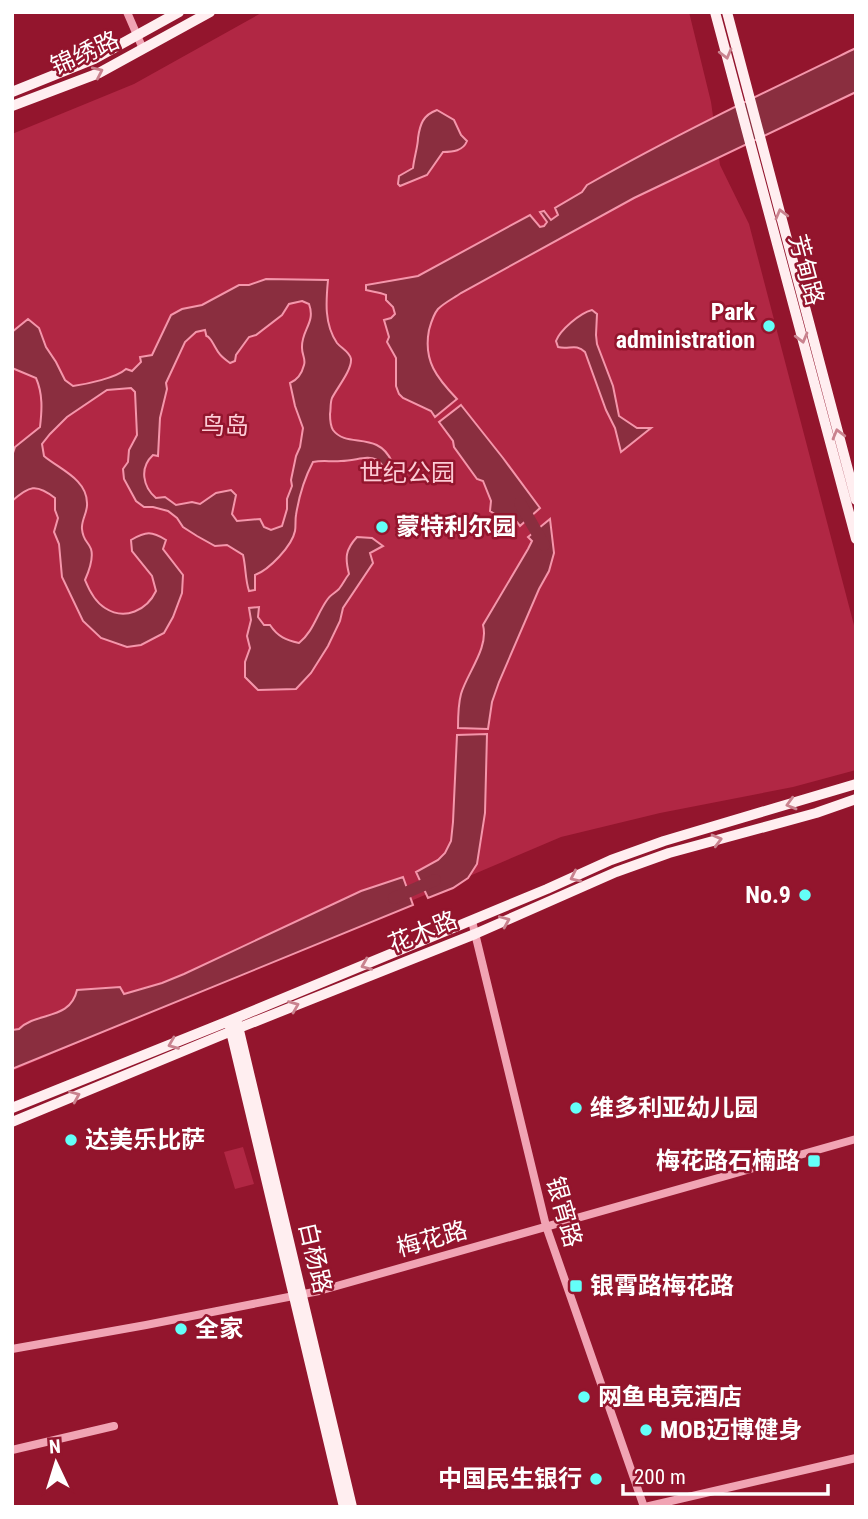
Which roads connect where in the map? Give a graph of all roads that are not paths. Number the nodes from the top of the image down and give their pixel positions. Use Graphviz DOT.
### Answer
graph roads {
  1 [pos="127,12"];
  2 [pos="179,12"];
  3 [pos="209,12"];
  4 [pos="715,12"];
  5 [pos="727,12"];
  6 [pos="136,36"];
  7 [pos="143,49"];
  8 [pos="12,92"];
  9 [pos="743,94"];
  10 [pos="12,106"];
  11 [pos="856,500"];
  12 [pos="856,540"];
  13 [pos="856,784"];
  14 [pos="856,799"];
  15 [pos="472,921"];
  16 [pos="475,934"];
  17 [pos="234,1025"];
  18 [pos="12,1108"];
  19 [pos="12,1122"];
  20 [pos="856,1139"];
  21 [pos="546,1226"];
  22 [pos="298,1296"];
  23 [pos="12,1349"];
  24 [pos="114,1426"];
  25 [pos="12,1450"];
  26 [pos="856,1458"];
  27 [pos="344,1507"];
  28 [pos="352,1507"];
  29 [pos="645,1507"];
  1 -- 6 [label="street"];
  2 -- 6 [label="main road, 锦绣路"];
  3 -- 7 [label="main road, 锦绣路"];
  4 -- 9 [label="main road, 芳甸路, one-way"];
  5 -- 9 [label="main road, 芳甸路"];
  6 -- 7 [label="street"];
  6 -- 8 [label="main road, 锦绣路"];
  10 -- 7 [label="main road, 锦绣路, one-way"];
  11 -- 9 [label="main road, 芳甸路, one-way"];
  9 -- 12 [label="main road, 芳甸路, one-way"];
  13 -- 15 [label="main road, 花木路, one-way"];
  16 -- 14 [label="main road, 花木路, one-way"];
  15 -- 16 [label="street, 银宵路"];
  15 -- 17 [label="main road, 花木路, one-way"];
  17 -- 16 [label="main road, 花木路, one-way"];
  16 -- 21 [label="street, 银宵路"];
  17 -- 18 [label="main road, 花木路, one-way"];
  19 -- 17 [label="main road, 花木路, one-way"];
  17 -- 22 [label="main road, 白杨路"];
  20 -- 21 [label="street, 梅花路"];
  21 -- 22 [label="street, 梅花路"];
  21 -- 29 [label="street, 银宵路"];
  22 -- 23 [label="street, 梅花路"];
  22 -- 27 [label="main road, 白杨路"];
  22 -- 28 [label="main road, 白杨路"];
  24 -- 25 [label="street"];
  26 -- 29 [label="street"];
}
